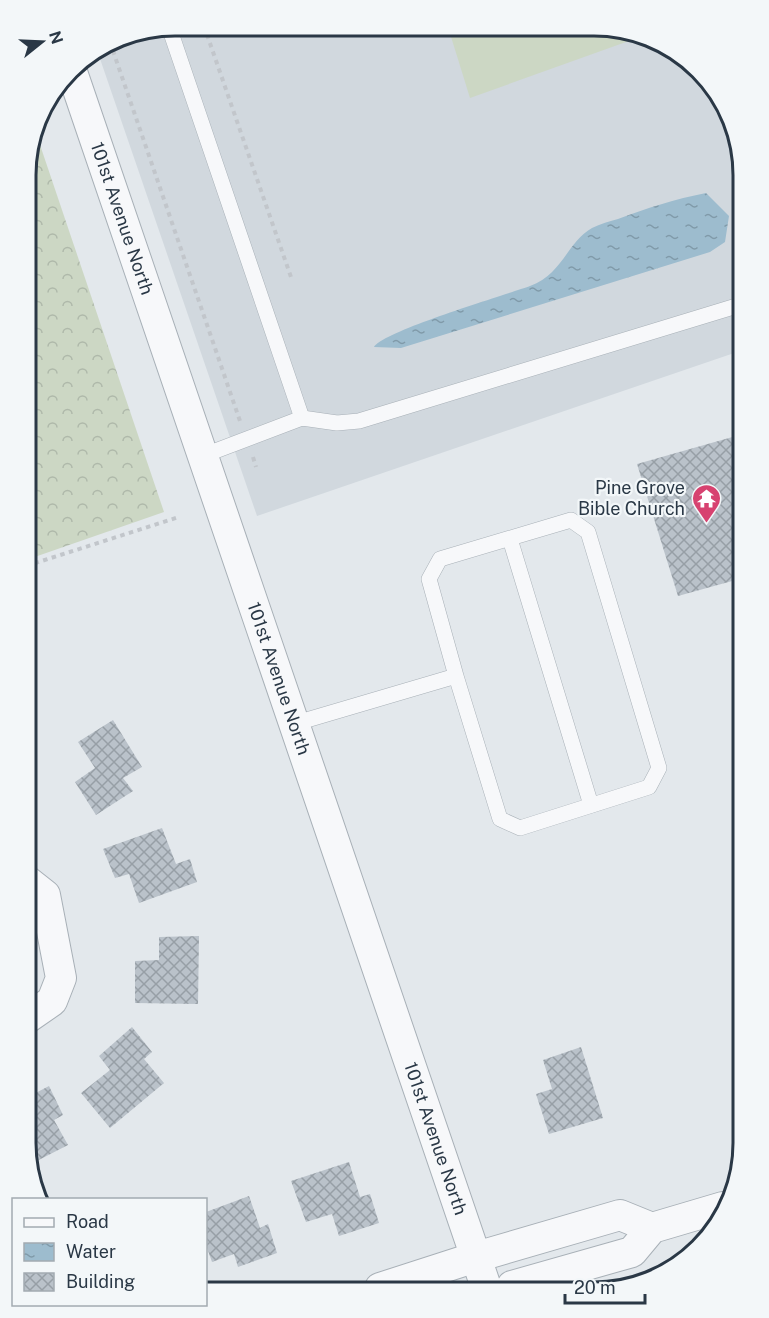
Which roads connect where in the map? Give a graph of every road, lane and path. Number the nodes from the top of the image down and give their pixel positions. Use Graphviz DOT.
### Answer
graph roads {
  1 [pos="172,36"];
  2 [pos="207,36"];
  3 [pos="113,51"];
  4 [pos="75,80"];
  5 [pos="292,280"];
  6 [pos="733,307"];
  7 [pos="302,418"];
  8 [pos="247,440"];
  9 [pos="202,456"];
  10 [pos="256,467"];
  11 [pos="179,516"];
  12 [pos="510,538"];
  13 [pos="36,563"];
  14 [pos="456,676"];
  15 [pos="293,724"];
  16 [pos="591,805"];
  17 [pos="36,888"];
  18 [pos="36,1012"];
  19 [pos="716,1209"];
  20 [pos="652,1228"];
  21 [pos="476,1257"];
  22 [pos="399,1282"];
  23 [pos="484,1282"];
  24 [pos="526,1282"];
  1 -- 7 [label="lane"];
  2 -- 5 [label="path"];
  3 -- 8 [label="path"];
  4 -- 9 [label="street, 101st Avenue North"];
  6 -- 7 [label="lane"];
  7 -- 8 [label="lane"];
  8 -- 9 [label="lane"];
  8 -- 10 [label="path"];
  9 -- 15 [label="street, 101st Avenue North"];
  11 -- 13 [label="path"];
  12 -- 14 [label="lane"];
  12 -- 16 [label="lane"];
  12 -- 16 [label="lane"];
  14 -- 15 [label="lane"];
  14 -- 16 [label="lane"];
  15 -- 21 [label="street, 101st Avenue North"];
  17 -- 18 [label="street"];
  19 -- 20 [label="street"];
  20 -- 21 [label="street"];
  20 -- 24 [label="street"];
  21 -- 22 [label="street"];
  21 -- 23 [label="street, 101st Avenue North"];
}
